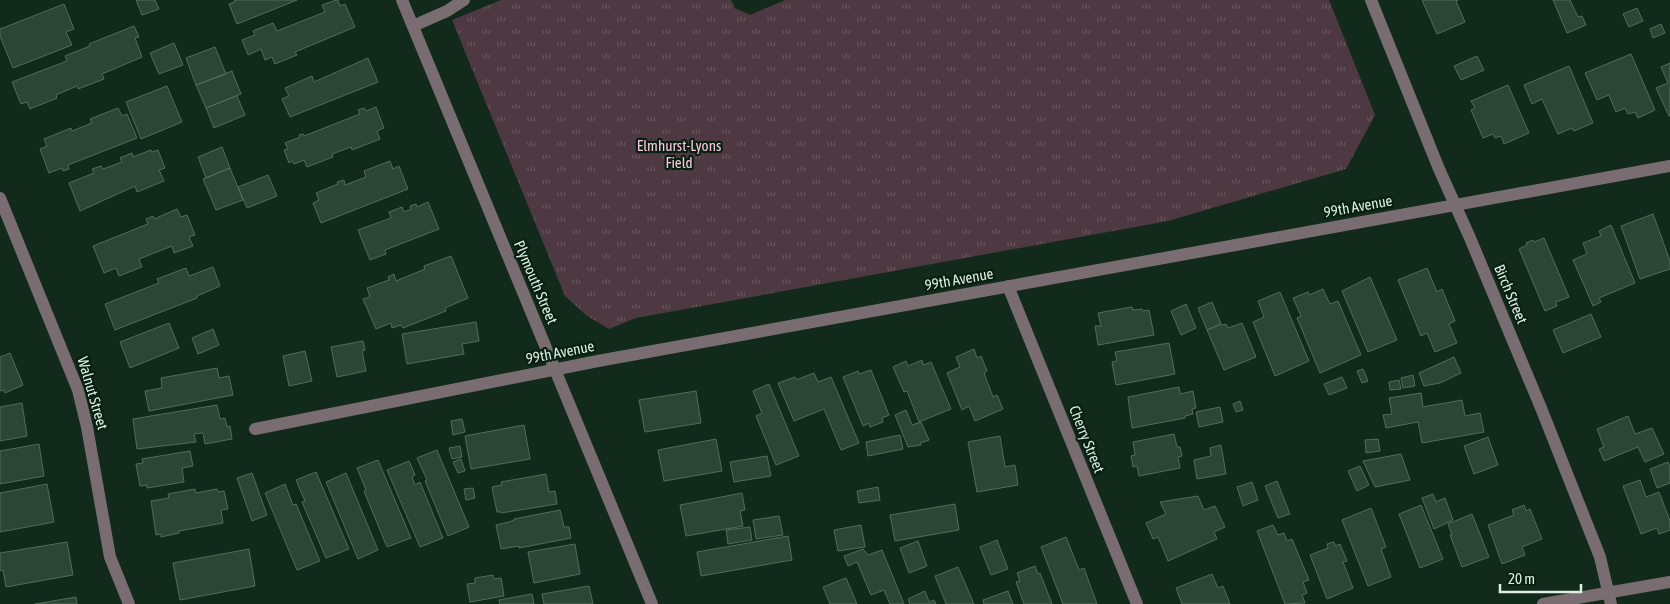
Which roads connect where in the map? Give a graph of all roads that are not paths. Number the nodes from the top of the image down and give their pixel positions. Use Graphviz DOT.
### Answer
graph roads {
  1 [pos="402,0"];
  2 [pos="464,0"];
  3 [pos="1371,0"];
  4 [pos="413,26"];
  5 [pos="1670,166"];
  6 [pos="0,198"];
  7 [pos="1455,205"];
  8 [pos="1008,286"];
  9 [pos="555,369"];
  10 [pos="255,429"];
  11 [pos="1670,582"];
  12 [pos="1610,598"];
  13 [pos="129,604"];
  14 [pos="652,604"];
  15 [pos="1137,604"];
  16 [pos="1543,604"];
  1 -- 4 [label="street, Plymouth Street"];
  2 -- 4 [label="street"];
  3 -- 7 [label="street, Birch Street"];
  4 -- 9 [label="street, Plymouth Street"];
  5 -- 7 [label="street, 99th Avenue"];
  6 -- 13 [label="street, Walnut Street"];
  7 -- 8 [label="street, 99th Avenue"];
  7 -- 12 [label="street, Birch Street"];
  8 -- 9 [label="street, 99th Avenue"];
  8 -- 15 [label="street, Cherry Street"];
  9 -- 10 [label="street, 99th Avenue"];
  9 -- 14 [label="street, Plymouth Street"];
  11 -- 12 [label="street"];
  12 -- 16 [label="street"];
}
